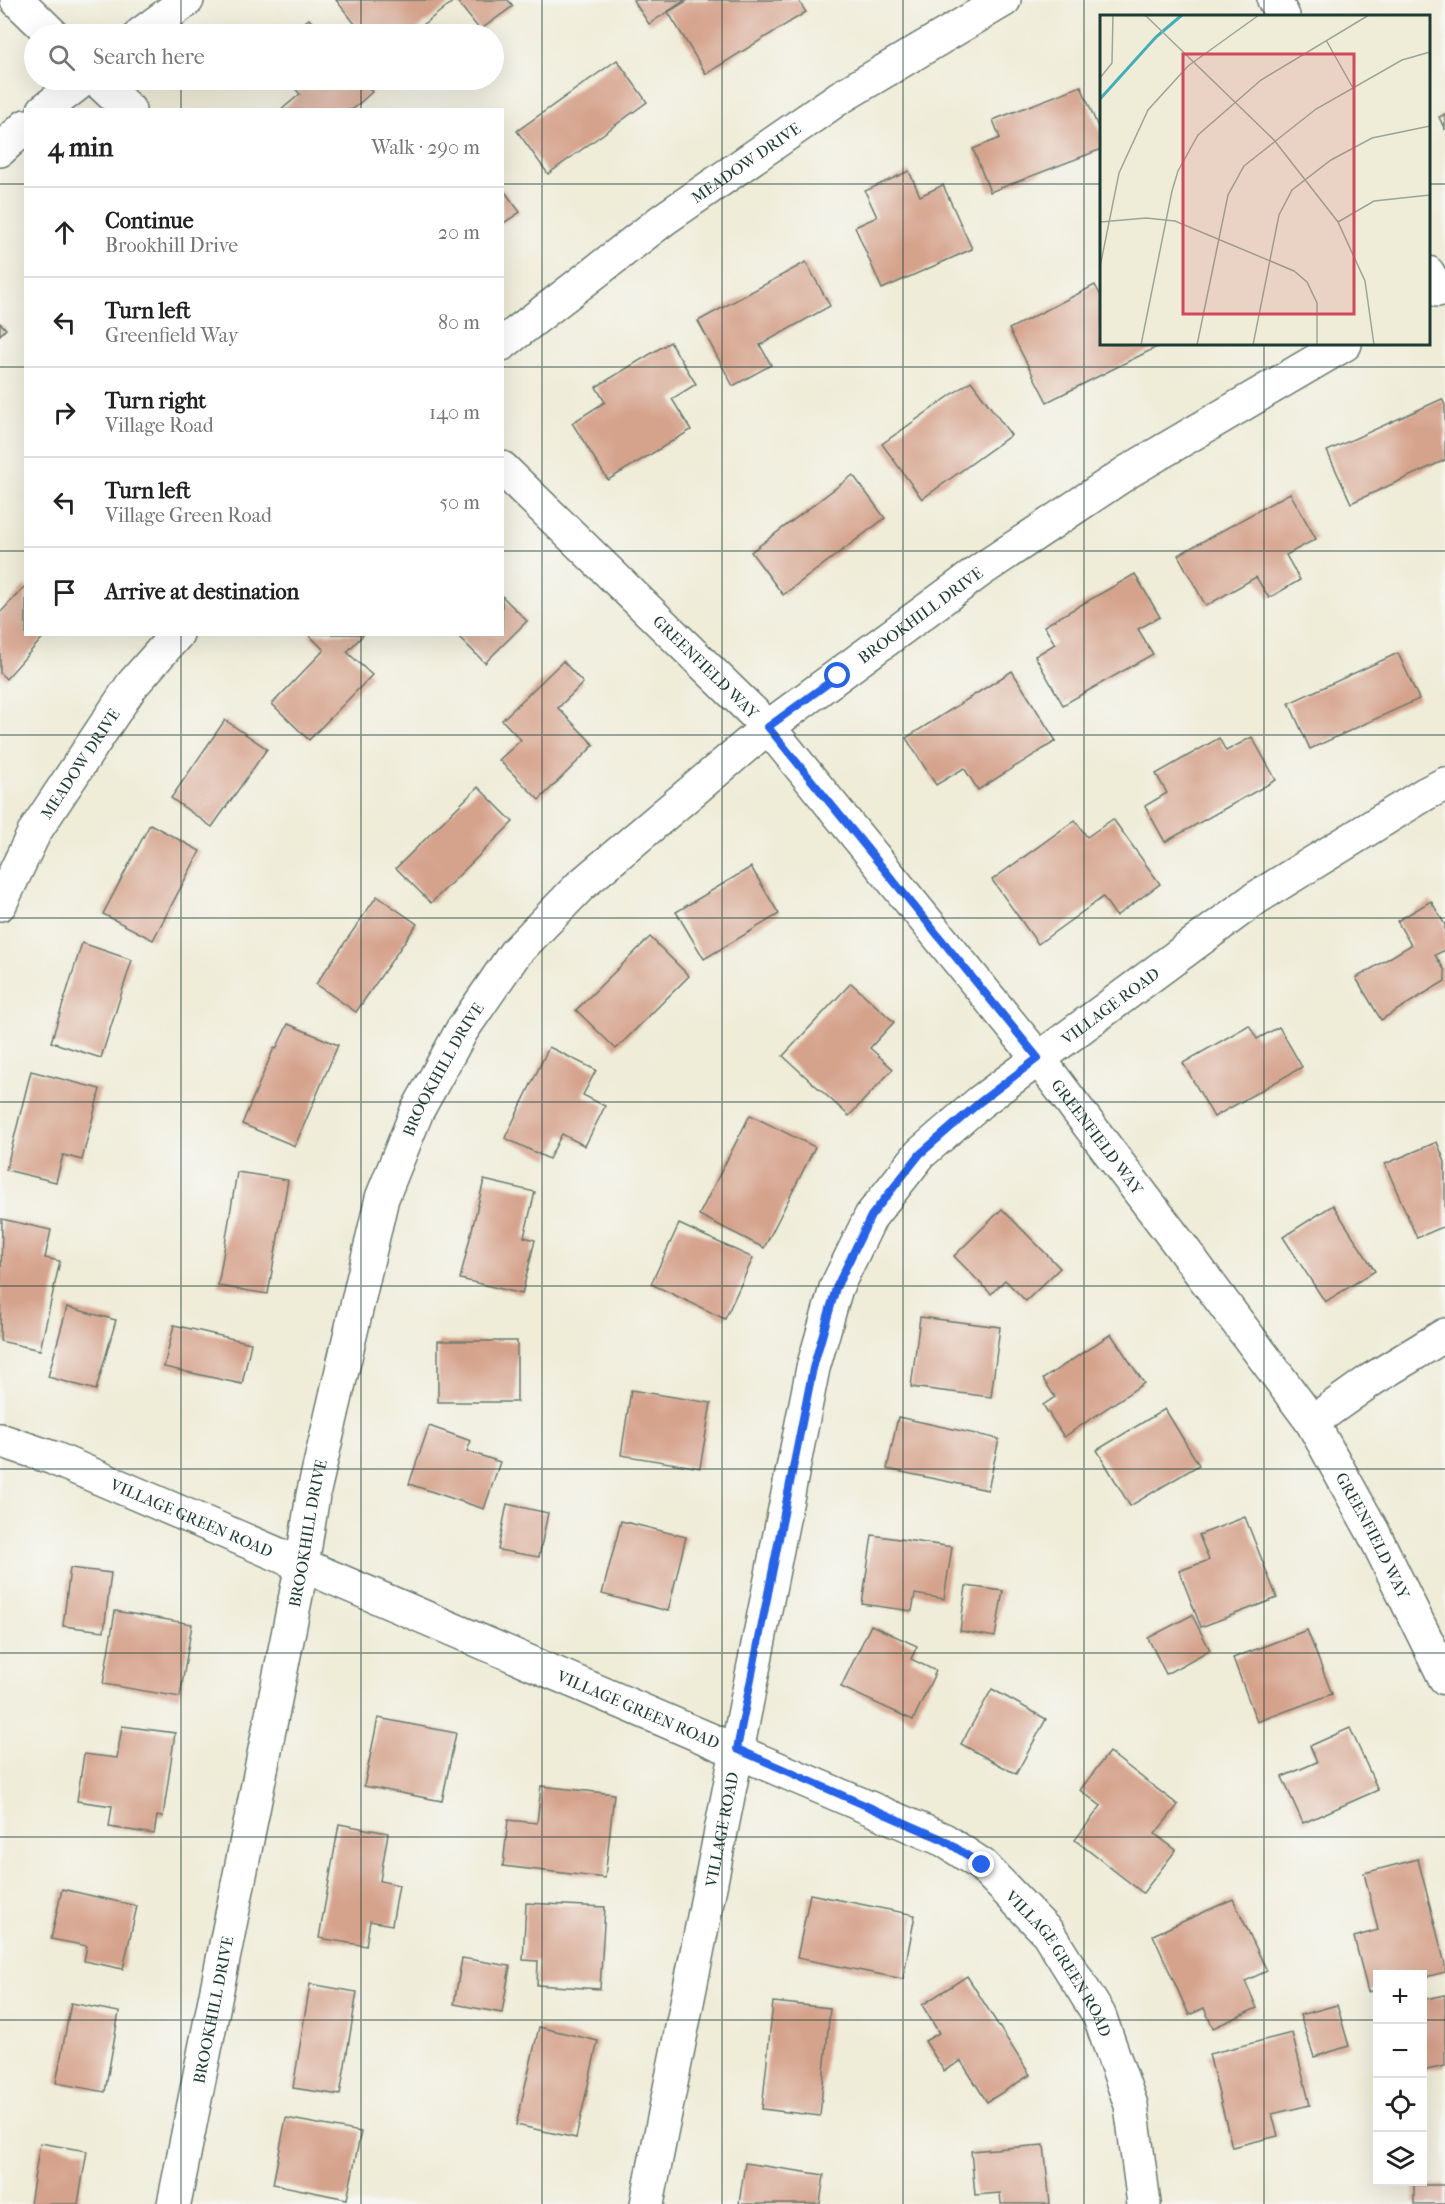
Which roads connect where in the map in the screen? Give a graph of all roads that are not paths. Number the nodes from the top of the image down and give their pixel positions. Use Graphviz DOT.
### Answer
graph roads {
  1 [pos="16,0"];
  2 [pos="187,0"];
  3 [pos="1004,0"];
  4 [pos="1274,0"];
  5 [pos="1282,15"];
  6 [pos="41,24"];
  7 [pos="155,24"];
  8 [pos="69,90"];
  9 [pos="108,90"];
  10 [pos="47,108"];
  11 [pos="127,108"];
  12 [pos="24,128"];
  13 [pos="0,150"];
  14 [pos="504,342"];
  15 [pos="1343,345"];
  16 [pos="504,470"];
  17 [pos="175,636"];
  18 [pos="768,727"];
  19 [pos="1445,784"];
  20 [pos="0,904"];
  21 [pos="1038,1058"];
  22 [pos="1445,1335"];
  23 [pos="1312,1422"];
  24 [pos="0,1440"];
  25 [pos="302,1565"];
  26 [pos="1445,1678"];
  27 [pos="737,1749"];
  28 [pos="174,2204"];
  29 [pos="646,2204"];
  30 [pos="1144,2204"];
  1 -- 6 [label="street"];
  2 -- 7 [label="street"];
  3 -- 14 [label="street, MEADOW DRIVE"];
  4 -- 5 [label="street"];
  8 -- 10 [label="street"];
  9 -- 11 [label="street"];
  12 -- 13 [label="street"];
  15 -- 18 [label="street, BROOKHILL DRIVE"];
  16 -- 18 [label="street, GREENFIELD WAY"];
  17 -- 20 [label="street, MEADOW DRIVE"];
  18 -- 21 [label="street, GREENFIELD WAY"];
  18 -- 25 [label="street, BROOKHILL DRIVE"];
  19 -- 21 [label="street, VILLAGE ROAD"];
  21 -- 23 [label="street, GREENFIELD WAY"];
  21 -- 27 [label="street, VILLAGE ROAD"];
  22 -- 23 [label="street"];
  23 -- 26 [label="street, GREENFIELD WAY"];
  24 -- 25 [label="street, VILLAGE GREEN ROAD"];
  25 -- 27 [label="street, VILLAGE GREEN ROAD"];
  25 -- 28 [label="street, BROOKHILL DRIVE"];
  27 -- 29 [label="street, VILLAGE ROAD"];
  27 -- 30 [label="street, VILLAGE GREEN ROAD"];
}
